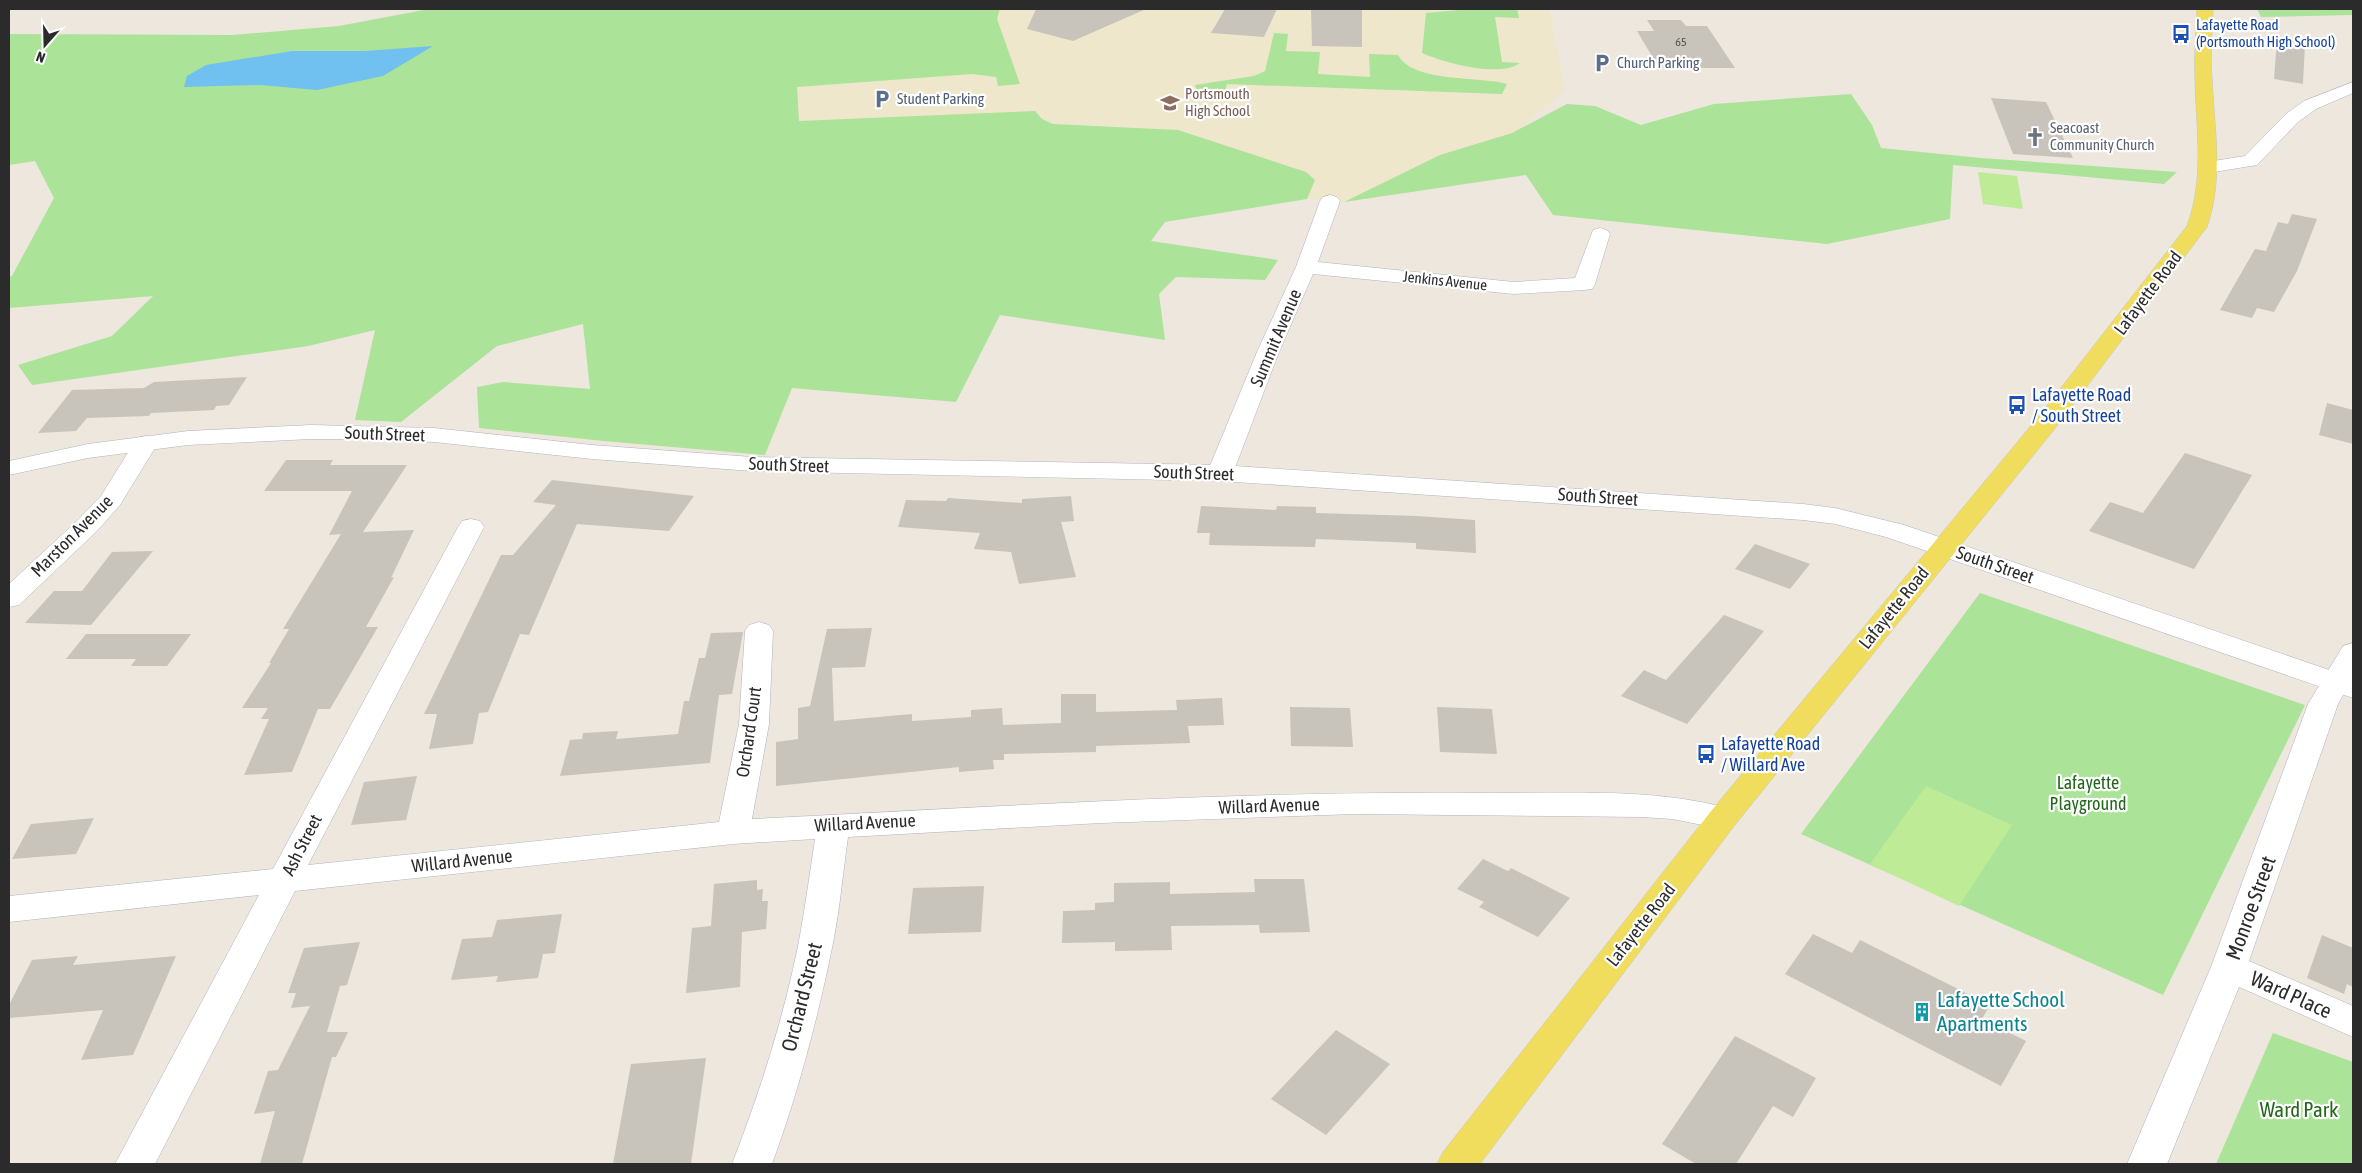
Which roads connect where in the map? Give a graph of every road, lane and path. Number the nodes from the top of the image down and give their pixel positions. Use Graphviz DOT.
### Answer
graph roads {
  1 [pos="2203,9"];
  2 [pos="2353,87"];
  3 [pos="2208,168"];
  4 [pos="1330,201"];
  5 [pos="1600,234"];
  6 [pos="1306,267"];
  7 [pos="146,443"];
  8 [pos="9,468"];
  9 [pos="1220,473"];
  10 [pos="471,527"];
  11 [pos="1943,548"];
  12 [pos="9,599"];
  13 [pos="759,631"];
  14 [pos="2353,652"];
  15 [pos="2344,685"];
  16 [pos="1724,818"];
  17 [pos="834,825"];
  18 [pos="733,832"];
  19 [pos="285,879"];
  20 [pos="9,909"];
  21 [pos="2229,967"];
  22 [pos="2353,1022"];
  23 [pos="134,1164"];
  24 [pos="752,1164"];
  25 [pos="1457,1164"];
  26 [pos="2147,1164"];
  1 -- 3 [label="main road, Lafayette Road"];
  2 -- 3 [label="street"];
  3 -- 11 [label="main road, Lafayette Road"];
  4 -- 6 [label="street, Summit Avenue"];
  5 -- 6 [label="street, Jenkins Avenue"];
  6 -- 9 [label="street, Summit Avenue"];
  7 -- 8 [label="street, South Street"];
  7 -- 9 [label="street, South Street"];
  7 -- 12 [label="street, Marston Avenue"];
  9 -- 11 [label="street, South Street"];
  10 -- 19 [label="street, Ash Street"];
  11 -- 15 [label="street, South Street"];
  11 -- 16 [label="main road, Lafayette Road"];
  13 -- 18 [label="street, Orchard Court"];
  14 -- 15 [label="street, Monroe Street"];
  15 -- 21 [label="street, Monroe Street"];
  16 -- 17 [label="street, Willard Avenue"];
  16 -- 25 [label="main road, Lafayette Road"];
  17 -- 18 [label="street, Willard Avenue"];
  17 -- 24 [label="street, Orchard Street"];
  18 -- 19 [label="street, Willard Avenue"];
  19 -- 20 [label="street, Willard Avenue"];
  19 -- 23 [label="street, Ash Street"];
  21 -- 22 [label="street, Ward Place"];
  21 -- 26 [label="street, Monroe Street"];
}
